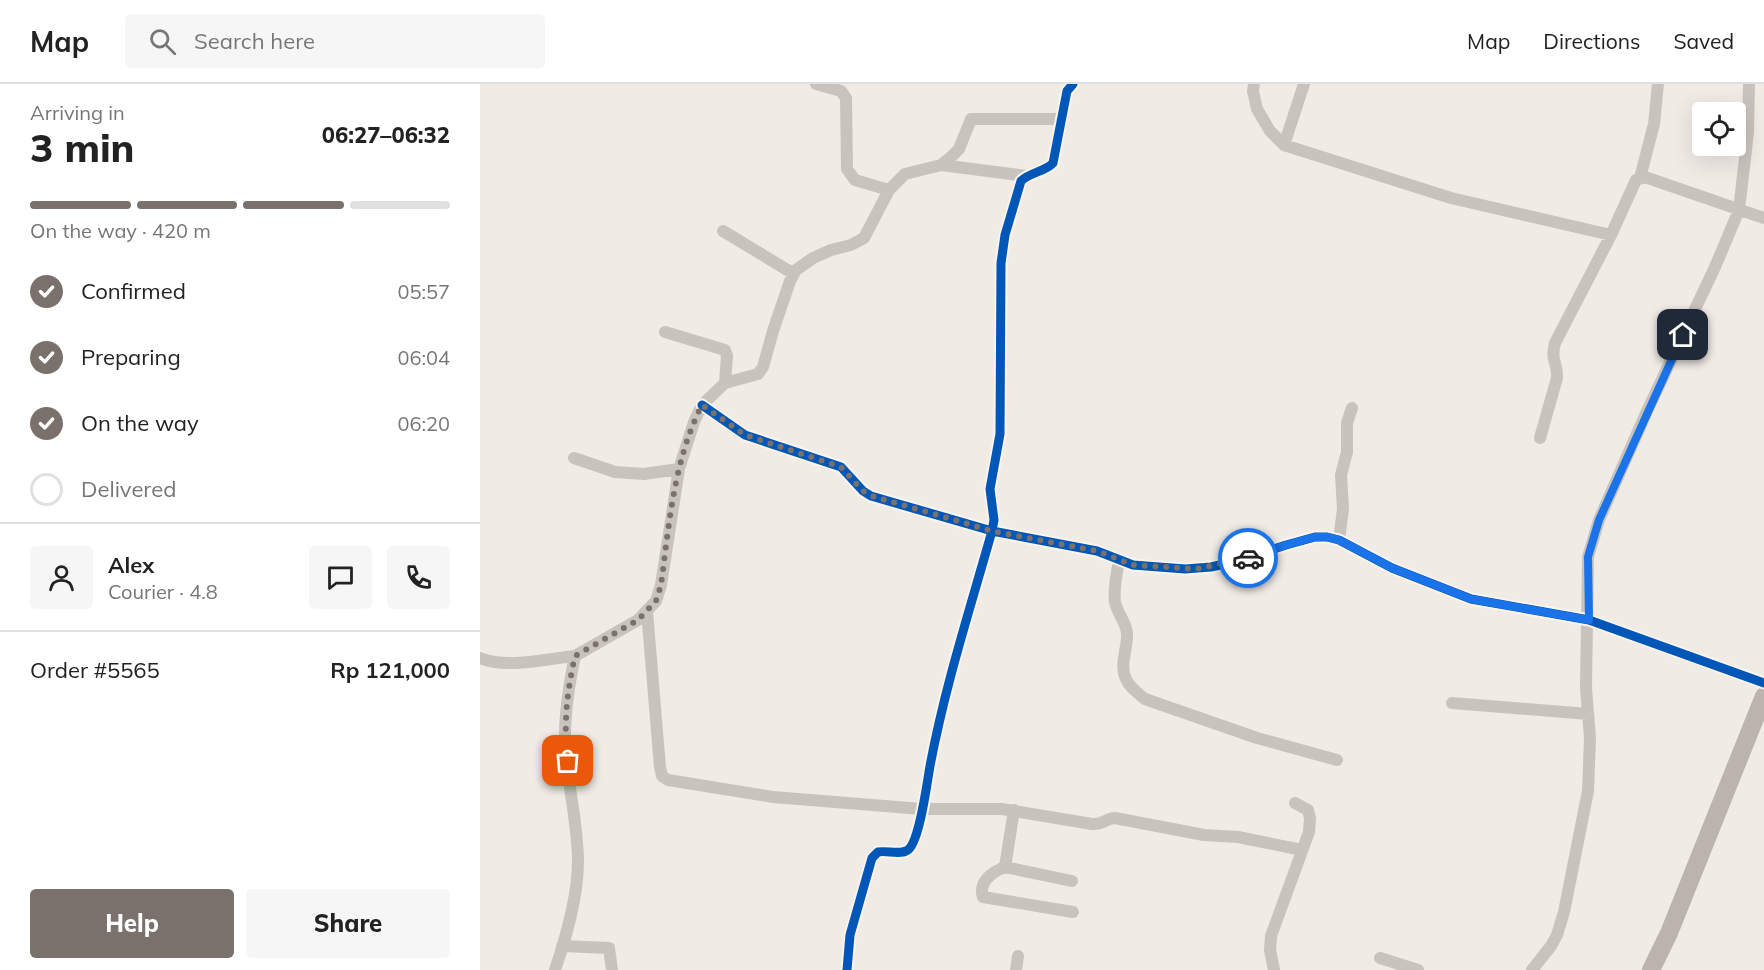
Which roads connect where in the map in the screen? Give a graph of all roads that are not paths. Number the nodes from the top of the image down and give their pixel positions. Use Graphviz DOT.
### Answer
graph roads {
  1 [pos="816,84"];
  2 [pos="1072,84"];
  3 [pos="1254,84"];
  4 [pos="1304,84"];
  5 [pos="1658,84"];
  6 [pos="1749,84"];
  7 [pos="1062,119"];
  8 [pos="1284,145"];
  9 [pos="940,165"];
  10 [pos="1027,176"];
  11 [pos="1640,178"];
  12 [pos="889,190"];
  13 [pos="1739,210"];
  14 [pos="1764,218"];
  15 [pos="723,231"];
  16 [pos="1611,235"];
  17 [pos="794,274"];
  18 [pos="665,332"];
  19 [pos="725,383"];
  20 [pos="702,405"];
  21 [pos="1352,408"];
  22 [pos="1540,438"];
  23 [pos="574,458"];
  24 [pos="679,470"];
  25 [pos="992,531"];
  26 [pos="1339,540"];
  27 [pos="1119,561"];
  28 [pos="647,611"];
  29 [pos="1589,620"];
  30 [pos="575,656"];
  31 [pos="480,658"];
  32 [pos="1764,683"];
  33 [pos="1764,696"];
  34 [pos="1452,703"];
  35 [pos="1588,714"];
  36 [pos="1337,760"];
  37 [pos="1295,803"];
  38 [pos="922,809"];
  39 [pos="1014,810"];
  40 [pos="1302,850"];
  41 [pos="1005,867"];
  42 [pos="1072,881"];
  43 [pos="1073,912"];
  44 [pos="562,946"];
  45 [pos="1018,956"];
  46 [pos="1380,958"];
  47 [pos="555,970"];
  48 [pos="612,970"];
  49 [pos="847,970"];
  50 [pos="1016,970"];
  51 [pos="1274,970"];
  52 [pos="1418,970"];
  53 [pos="1532,970"];
  54 [pos="1651,970"];
  1 -- 12 [label="street"];
  2 -- 7 [label="street"];
  3 -- 8 [label="street"];
  4 -- 8 [label="street"];
  5 -- 11 [label="street"];
  6 -- 13 [label="street"];
  7 -- 9 [label="street"];
  7 -- 10 [label="street"];
  8 -- 16 [label="street"];
  9 -- 10 [label="street"];
  9 -- 12 [label="street"];
  10 -- 25 [label="street"];
  11 -- 13 [label="street"];
  11 -- 16 [label="street"];
  12 -- 17 [label="street"];
  13 -- 14 [label="street"];
  13 -- 29 [label="street"];
  15 -- 17 [label="street"];
  16 -- 22 [label="street"];
  17 -- 19 [label="street"];
  18 -- 19 [label="street"];
  19 -- 20 [label="street"];
  20 -- 24 [label="street"];
  20 -- 25 [label="street"];
  21 -- 26 [label="street"];
  23 -- 24 [label="street"];
  24 -- 28 [label="street"];
  25 -- 27 [label="street"];
  25 -- 38 [label="street"];
  26 -- 27 [label="street"];
  26 -- 29 [label="street"];
  27 -- 36 [label="street"];
  28 -- 30 [label="street"];
  28 -- 38 [label="street"];
  29 -- 32 [label="street"];
  29 -- 35 [label="street"];
  30 -- 31 [label="street"];
  30 -- 44 [label="street"];
  33 -- 54 [label="main road"];
  34 -- 35 [label="street"];
  35 -- 53 [label="street"];
  37 -- 40 [label="street"];
  38 -- 39 [label="street"];
  38 -- 49 [label="street"];
  39 -- 40 [label="street"];
  39 -- 41 [label="street"];
  40 -- 51 [label="street"];
  41 -- 42 [label="street"];
  41 -- 43 [label="street"];
  44 -- 47 [label="street"];
  44 -- 48 [label="street"];
  45 -- 50 [label="street"];
  46 -- 52 [label="street"];
}
